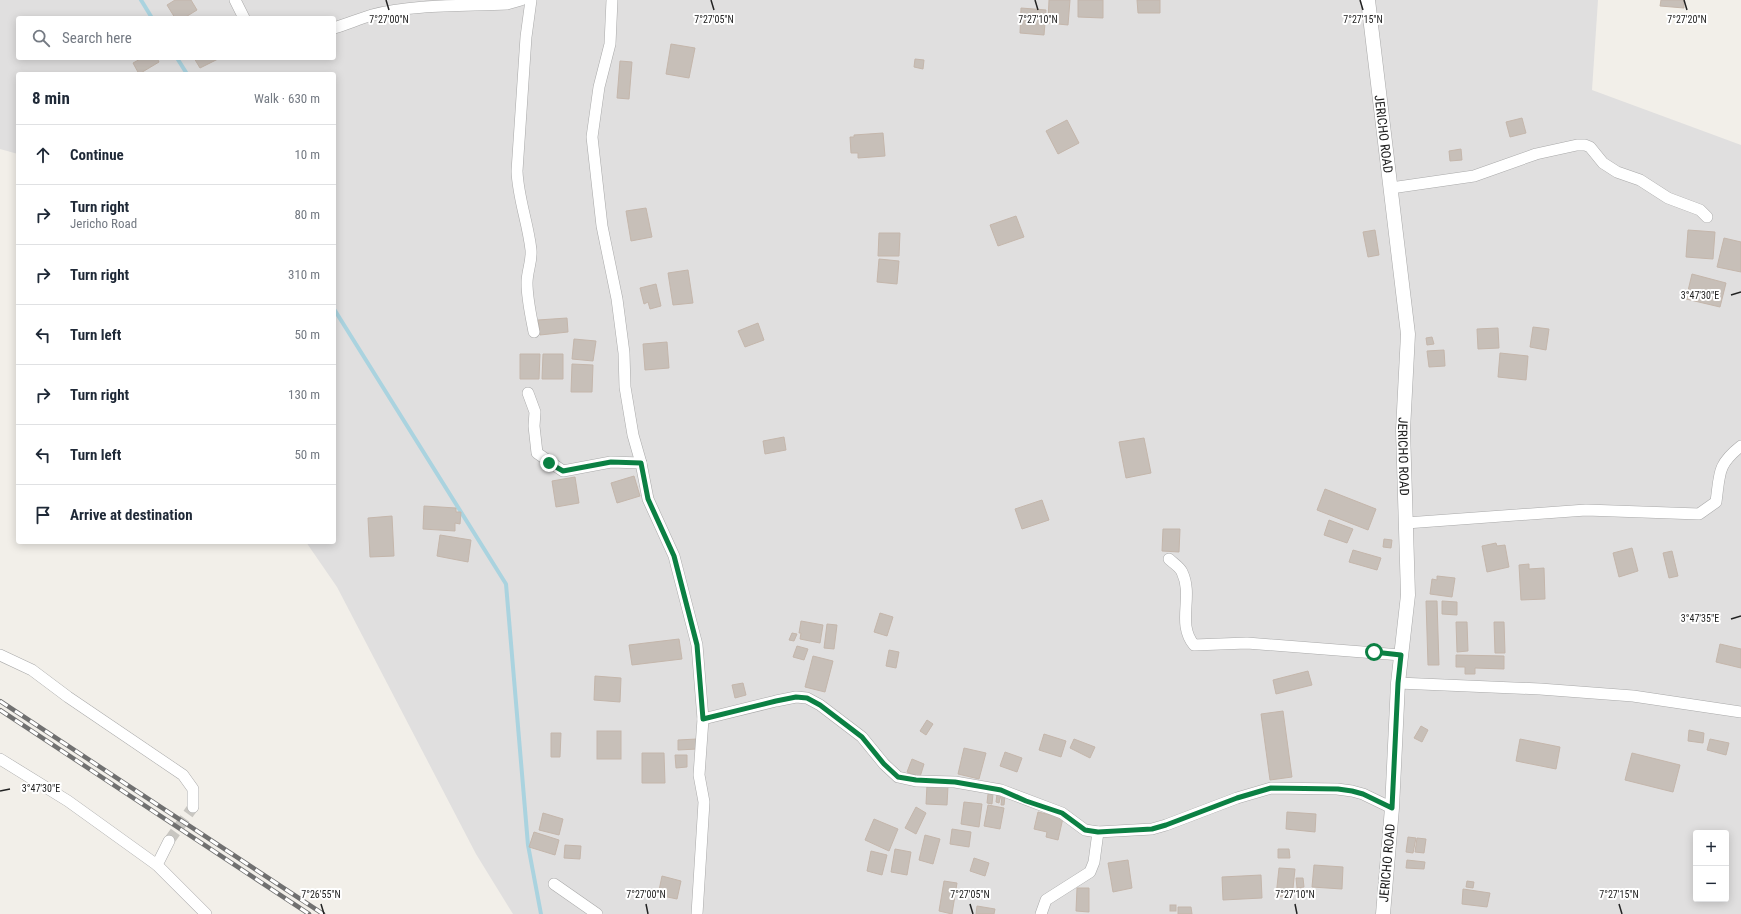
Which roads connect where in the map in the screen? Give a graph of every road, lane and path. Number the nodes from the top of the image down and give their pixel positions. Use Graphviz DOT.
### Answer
graph roads {
  1 [pos="235,0"];
  2 [pos="521,0"];
  3 [pos="531,0"];
  4 [pos="612,0"];
  5 [pos="1368,0"];
  6 [pos="243,16"];
  7 [pos="336,27"];
  8 [pos="1391,188"];
  9 [pos="1707,217"];
  10 [pos="534,332"];
  11 [pos="528,393"];
  12 [pos="1741,446"];
  13 [pos="641,463"];
  14 [pos="1406,523"];
  15 [pos="1169,559"];
  16 [pos="0,655"];
  17 [pos="1401,655"];
  18 [pos="1398,683"];
  19 [pos="1741,712"];
  20 [pos="703,719"];
  21 [pos="0,759"];
  22 [pos="193,807"];
  23 [pos="1392,808"];
  24 [pos="1098,832"];
  25 [pos="169,841"];
  26 [pos="157,865"];
  27 [pos="554,884"];
  28 [pos="206,914"];
  29 [pos="597,914"];
  30 [pos="697,914"];
  31 [pos="1041,914"];
  32 [pos="1383,914"];
  1 -- 6 [label="street"];
  2 -- 7 [label="street"];
  3 -- 10 [label="street"];
  4 -- 13 [label="street"];
  5 -- 8 [label="street, JERICHO ROAD"];
  8 -- 9 [label="street"];
  8 -- 14 [label="street, JERICHO ROAD"];
  11 -- 13 [label="street"];
  12 -- 14 [label="street"];
  13 -- 20 [label="street"];
  14 -- 17 [label="street, JERICHO ROAD"];
  15 -- 17 [label="street"];
  16 -- 22 [label="street"];
  17 -- 18 [label="street, JERICHO ROAD"];
  18 -- 19 [label="street"];
  18 -- 23 [label="street, JERICHO ROAD"];
  20 -- 24 [label="street"];
  20 -- 30 [label="street"];
  21 -- 26 [label="street"];
  23 -- 24 [label="street"];
  23 -- 32 [label="street, JERICHO ROAD"];
  24 -- 31 [label="street"];
  25 -- 26 [label="street"];
  26 -- 28 [label="street"];
  27 -- 29 [label="street"];
}
